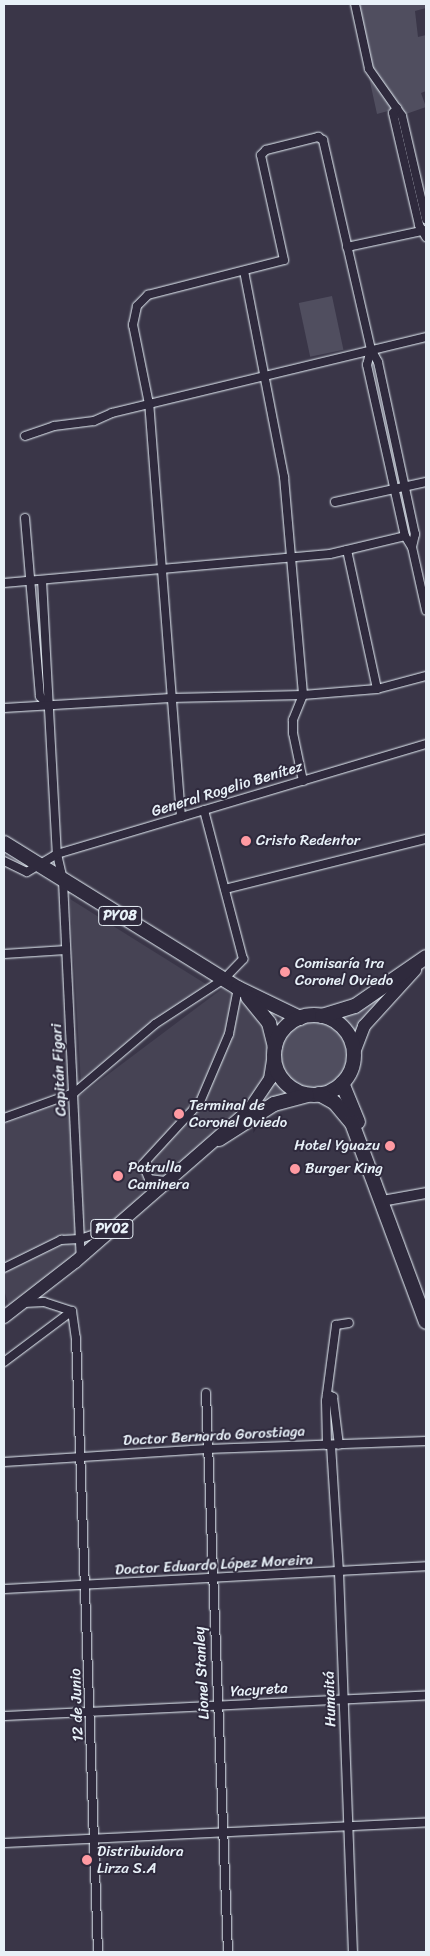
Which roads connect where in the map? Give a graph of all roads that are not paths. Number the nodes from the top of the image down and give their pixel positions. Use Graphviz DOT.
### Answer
graph roads {
  1 [pos="355,4"];
  2 [pos="397,108"];
  3 [pos="426,219"];
  4 [pos="426,231"];
  5 [pos="347,248"];
  6 [pos="244,271"];
  7 [pos="426,337"];
  8 [pos="371,349"];
  9 [pos="264,376"];
  10 [pos="149,404"];
  11 [pos="25,436"];
  12 [pos="426,482"];
  13 [pos="405,486"];
  14 [pos="395,489"];
  15 [pos="335,502"];
  16 [pos="25,518"];
  17 [pos="405,536"];
  18 [pos="412,547"];
  19 [pos="347,550"];
  20 [pos="291,557"];
  21 [pos="164,568"];
  22 [pos="42,580"];
  23 [pos="30,581"];
  24 [pos="4,583"];
  25 [pos="426,610"];
  26 [pos="426,676"];
  27 [pos="377,689"];
  28 [pos="303,695"];
  29 [pos="171,698"];
  30 [pos="47,705"];
  31 [pos="4,708"];
  32 [pos="426,744"];
  33 [pos="303,781"];
  34 [pos="204,810"];
  35 [pos="181,817"];
  36 [pos="426,838"];
  37 [pos="4,843"];
  38 [pos="57,854"];
  39 [pos="4,861"];
  40 [pos="36,864"];
  41 [pos="63,881"];
  42 [pos="225,889"];
  43 [pos="66,950"];
  44 [pos="4,954"];
  45 [pos="426,958"];
  46 [pos="224,979"];
  47 [pos="238,988"];
  48 [pos="322,1016"];
  49 [pos="300,1018"];
  50 [pos="274,1050"];
  51 [pos="353,1055"];
  52 [pos="342,1083"];
  53 [pos="74,1093"];
  54 [pos="314,1095"];
  55 [pos="4,1118"];
  56 [pos="219,1139"];
  57 [pos="167,1181"];
  58 [pos="426,1193"];
  59 [pos="385,1199"];
  60 [pos="114,1228"];
  61 [pos="80,1239"];
  62 [pos="81,1257"];
  63 [pos="4,1268"];
  64 [pos="426,1300"];
  65 [pos="24,1303"];
  66 [pos="72,1311"];
  67 [pos="4,1317"];
  68 [pos="426,1322"];
  69 [pos="349,1323"];
  70 [pos="4,1362"];
  71 [pos="206,1393"];
  72 [pos="327,1394"];
  73 [pos="426,1441"];
  74 [pos="332,1445"];
  75 [pos="206,1449"];
  76 [pos="81,1457"];
  77 [pos="4,1462"];
  78 [pos="426,1566"];
  79 [pos="339,1572"];
  80 [pos="212,1578"];
  81 [pos="85,1585"];
  82 [pos="4,1589"];
  83 [pos="426,1695"];
  84 [pos="343,1699"];
  85 [pos="217,1707"];
  86 [pos="91,1711"];
  87 [pos="4,1716"];
  88 [pos="426,1822"];
  89 [pos="348,1827"];
  90 [pos="223,1833"];
  91 [pos="95,1839"];
  92 [pos="4,1843"];
  93 [pos="98,1952"];
  94 [pos="228,1952"];
  95 [pos="348,1952"];
  96 [pos="354,1952"];
  1 -- 2 [label="street"];
  2 -- 3 [label="street"];
  2 -- 4 [label="street"];
  4 -- 5 [label="street"];
  5 -- 6 [label="street"];
  5 -- 8 [label="street"];
  6 -- 9 [label="street"];
  6 -- 10 [label="street"];
  7 -- 8 [label="street"];
  8 -- 9 [label="street"];
  8 -- 13 [label="street"];
  8 -- 14 [label="street"];
  9 -- 10 [label="street"];
  9 -- 20 [label="street"];
  10 -- 11 [label="street"];
  10 -- 21 [label="street"];
  12 -- 13 [label="street"];
  13 -- 14 [label="street"];
  13 -- 18 [label="street"];
  14 -- 15 [label="street"];
  14 -- 17 [label="street"];
  16 -- 23 [label="street"];
  17 -- 18 [label="street"];
  17 -- 19 [label="street"];
  18 -- 25 [label="street"];
  19 -- 20 [label="street"];
  19 -- 27 [label="street"];
  20 -- 21 [label="street"];
  20 -- 28 [label="street"];
  21 -- 22 [label="street"];
  21 -- 29 [label="street"];
  22 -- 23 [label="street"];
  22 -- 30 [label="street"];
  23 -- 24 [label="street"];
  23 -- 30 [label="street"];
  26 -- 27 [label="street"];
  27 -- 28 [label="street"];
  28 -- 29 [label="street"];
  28 -- 33 [label="street"];
  29 -- 30 [label="street"];
  29 -- 35 [label="street"];
  30 -- 31 [label="street"];
  30 -- 38 [label="street, Capitán Figari"];
  32 -- 33 [label="street, General Rogelio Benítez"];
  33 -- 34 [label="street, General Rogelio Benítez"];
  34 -- 35 [label="street, General Rogelio Benítez"];
  34 -- 42 [label="street"];
  35 -- 38 [label="street, General Rogelio Benítez"];
  36 -- 42 [label="street"];
  37 -- 40 [label="highway, PY08"];
  38 -- 40 [label="street, General Rogelio Benítez"];
  38 -- 41 [label="street, Capitán Figari"];
  39 -- 40 [label="street, General Rogelio Benítez"];
  40 -- 41 [label="highway, PY08"];
  41 -- 43 [label="street, Capitán Figari"];
  41 -- 46 [label="highway, PY08"];
  42 -- 46 [label="street"];
  43 -- 44 [label="street"];
  43 -- 53 [label="street, Capitán Figari"];
  45 -- 48 [label="highway"];
  45 -- 51 [label="main road"];
  46 -- 47 [label="highway, PY08"];
  46 -- 53 [label="street"];
  47 -- 49 [label="highway, PY08"];
  47 -- 50 [label="highway, PY08"];
  47 -- 57 [label="street"];
  48 -- 49 [label="highway"];
  48 -- 51 [label="highway"];
  49 -- 50 [label="highway, PY02"];
  50 -- 54 [label="highway"];
  50 -- 56 [label="main road, PY02"];
  51 -- 52 [label="highway"];
  52 -- 54 [label="highway, PY02"];
  52 -- 59 [label="highway"];
  53 -- 55 [label="street"];
  53 -- 61 [label="street, Capitán Figari"];
  54 -- 56 [label="highway, PY02"];
  54 -- 59 [label="highway"];
  56 -- 57 [label="main road, PY02"];
  57 -- 60 [label="main road, PY02"];
  58 -- 59 [label="street"];
  59 -- 64 [label="highway"];
  59 -- 68 [label="highway"];
  60 -- 61 [label="street"];
  60 -- 62 [label="main road, PY02"];
  61 -- 62 [label="street, Capitán Figari"];
  61 -- 63 [label="street"];
  62 -- 65 [label="main road, PY02"];
  65 -- 66 [label="street"];
  65 -- 67 [label="main road, PY02"];
  66 -- 70 [label="street"];
  66 -- 76 [label="street, 12 de Junio"];
  69 -- 72 [label="street"];
  71 -- 75 [label="street, Lionel Stanley"];
  72 -- 74 [label="street"];
  72 -- 74 [label="street"];
  73 -- 74 [label="street, Doctor Bernardo Gorostiaga"];
  74 -- 75 [label="street, Doctor Bernardo Gorostiaga"];
  74 -- 79 [label="street, Humaitá"];
  75 -- 76 [label="street, Doctor Bernardo Gorostiaga"];
  75 -- 80 [label="street, Lionel Stanley"];
  76 -- 77 [label="street, Doctor Bernardo Gorostiaga"];
  76 -- 81 [label="street, 12 de Junio"];
  78 -- 79 [label="street, Doctor Eduardo López Moreira"];
  79 -- 80 [label="street, Doctor Eduardo López Moreira"];
  79 -- 84 [label="street, Humaitá"];
  80 -- 81 [label="street, Doctor Eduardo López Moreira"];
  80 -- 85 [label="street, Lionel Stanley"];
  81 -- 82 [label="street, Doctor Eduardo López Moreira"];
  81 -- 86 [label="street, 12 de Junio"];
  83 -- 84 [label="street, Yacyreta"];
  84 -- 85 [label="street, Yacyreta"];
  84 -- 89 [label="street, Humaitá"];
  85 -- 86 [label="street, Yacyreta"];
  85 -- 90 [label="street, Lionel Stanley"];
  86 -- 87 [label="street, Yacyreta"];
  86 -- 91 [label="street, 12 de Junio"];
  88 -- 89 [label="street"];
  89 -- 90 [label="street"];
  89 -- 96 [label="street, Humaitá"];
  90 -- 91 [label="street"];
  90 -- 94 [label="street, Lionel Stanley"];
  91 -- 92 [label="street"];
  91 -- 93 [label="street, 12 de Junio"];
  95 -- 96 [label="street"];
}
